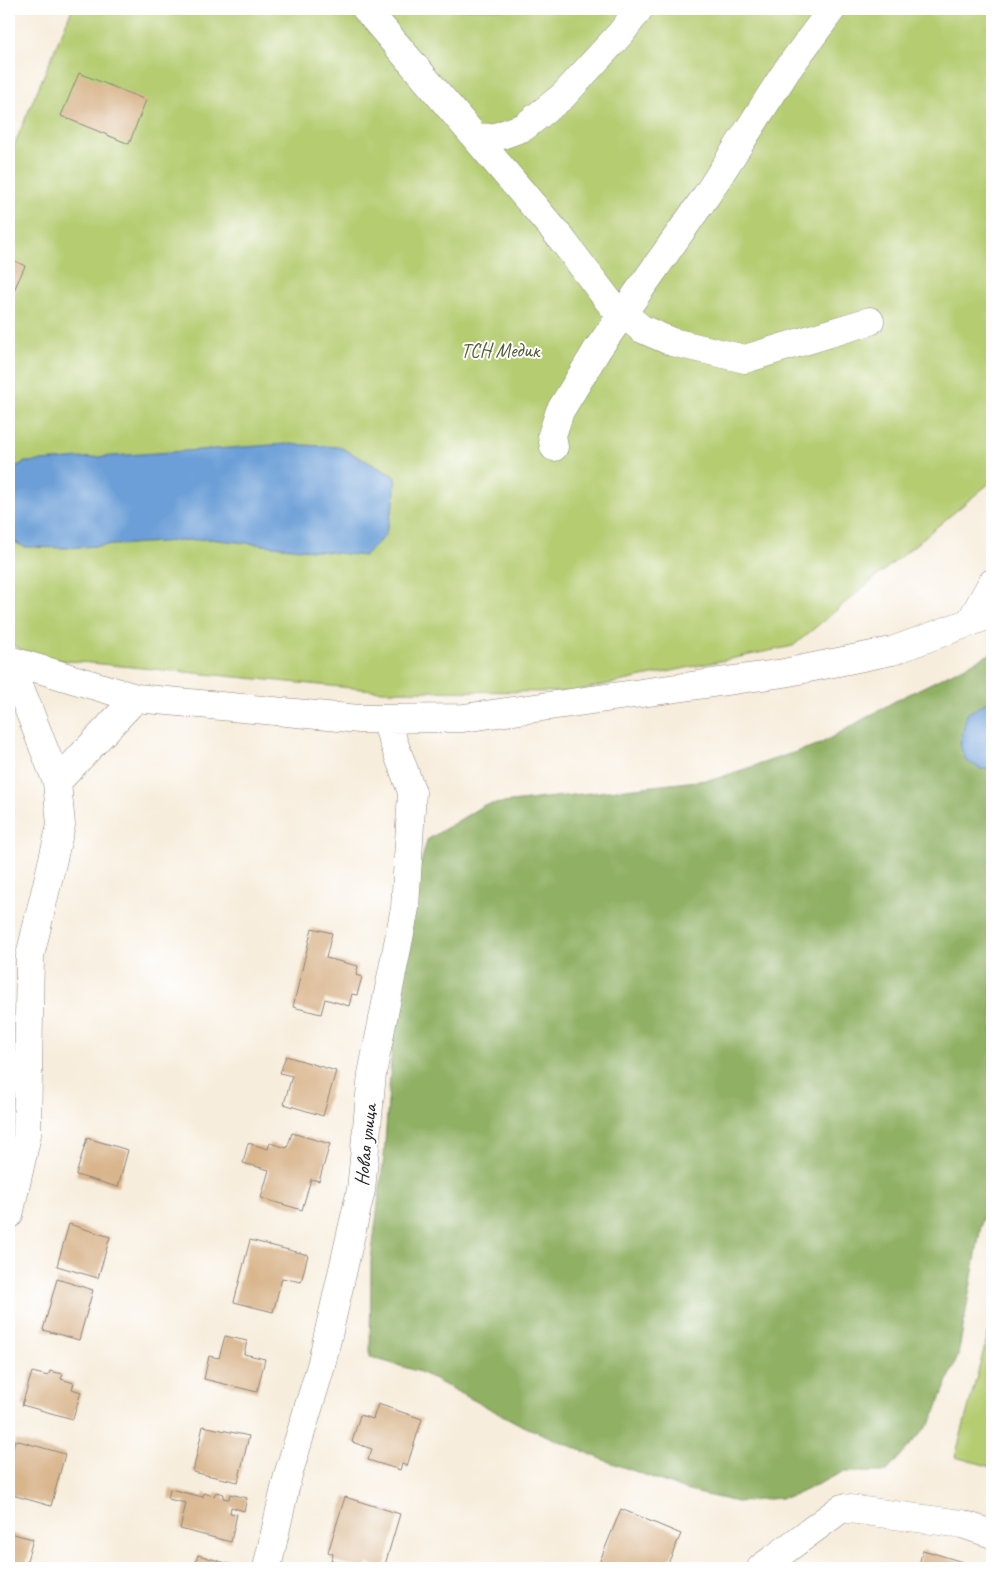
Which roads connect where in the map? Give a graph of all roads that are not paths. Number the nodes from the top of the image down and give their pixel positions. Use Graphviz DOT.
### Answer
graph roads {
  1 [pos="366,9"];
  2 [pos="639,9"];
  3 [pos="832,9"];
  4 [pos="476,137"];
  5 [pos="622,313"];
  6 [pos="870,321"];
  7 [pos="554,447"];
  8 [pos="992,583"];
  9 [pos="981,618"];
  10 [pos="10,661"];
  11 [pos="136,698"];
  12 [pos="385,719"];
  13 [pos="57,782"];
  14 [pos="9,1215"];
  15 [pos="992,1534"];
  16 [pos="267,1568"];
  17 [pos="761,1568"];
  1 -- 4 [label="street"];
  2 -- 4 [label="street"];
  3 -- 5 [label="street"];
  4 -- 5 [label="street"];
  5 -- 6 [label="street"];
  5 -- 7 [label="street"];
  8 -- 9 [label="street"];
  9 -- 12 [label="street"];
  10 -- 11 [label="street"];
  10 -- 13 [label="street"];
  11 -- 12 [label="street"];
  11 -- 13 [label="street"];
  12 -- 16 [label="street, Новая улица"];
  13 -- 14 [label="street"];
  15 -- 17 [label="street"];
}
